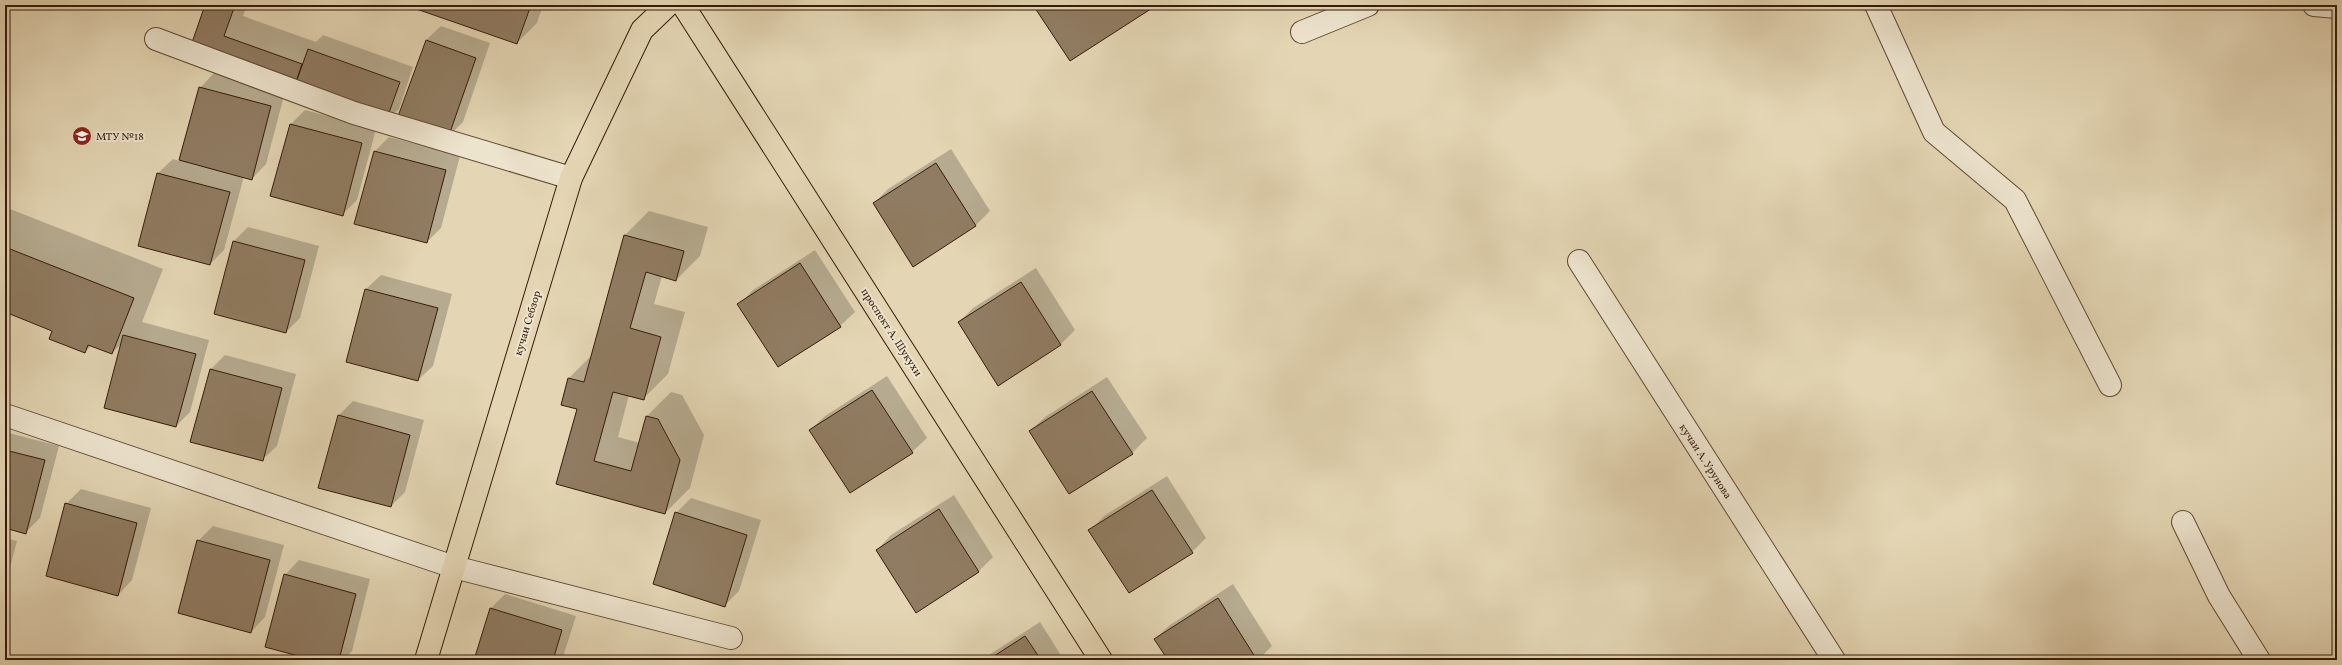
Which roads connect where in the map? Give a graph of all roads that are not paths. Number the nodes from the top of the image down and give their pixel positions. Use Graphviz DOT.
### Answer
graph roads {
  1 [pos="668,5"];
  2 [pos="683,5"];
  3 [pos="1368,5"];
  4 [pos="1876,5"];
  5 [pos="2314,5"];
  6 [pos="2337,7"];
  7 [pos="1302,32"];
  8 [pos="156,39"];
  9 [pos="571,178"];
  10 [pos="1579,261"];
  11 [pos="2110,385"];
  12 [pos="5,415"];
  13 [pos="2183,522"];
  14 [pos="454,568"];
  15 [pos="731,638"];
  16 [pos="426,660"];
  17 [pos="1101,660"];
  18 [pos="1834,660"];
  19 [pos="2259,660"];
  1 -- 9 [label="main road, кучаи Себзор"];
  2 -- 17 [label="main road, проспект А. Шукухи"];
  3 -- 7 [label="street"];
  4 -- 11 [label="street"];
  5 -- 6 [label="street"];
  8 -- 9 [label="street"];
  9 -- 14 [label="main road, кучаи Себзор"];
  10 -- 18 [label="street, кучаи А. Урунова"];
  12 -- 14 [label="street"];
  13 -- 19 [label="street"];
  14 -- 15 [label="street"];
  14 -- 16 [label="main road, кучаи Себзор"];
}
